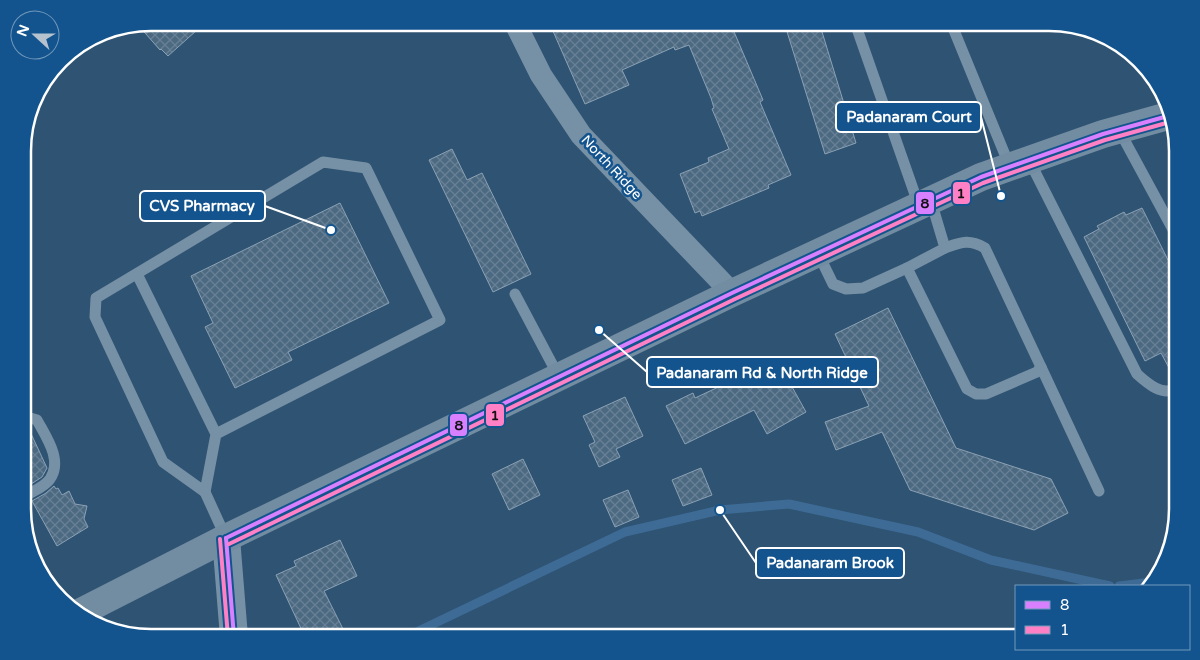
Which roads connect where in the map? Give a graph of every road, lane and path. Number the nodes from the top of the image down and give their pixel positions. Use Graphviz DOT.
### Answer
graph roads {
  1 [pos="519,31"];
  2 [pos="858,31"];
  3 [pos="955,31"];
  4 [pos="1164,117"];
  5 [pos="1119,130"];
  6 [pos="1019,163"];
  7 [pos="925,203"];
  8 [pos="1169,222"];
  9 [pos="945,248"];
  10 [pos="818,253"];
  11 [pos="907,268"];
  12 [pos="137,274"];
  13 [pos="732,293"];
  14 [pos="515,294"];
  15 [pos="1041,367"];
  16 [pos="559,377"];
  17 [pos="1169,391"];
  18 [pos="31,418"];
  19 [pos="216,434"];
  20 [pos="1099,490"];
  21 [pos="205,492"];
  22 [pos="31,493"];
  23 [pos="226,538"];
  24 [pos="85,610"];
  25 [pos="233,629"];
  1 -- 13 [label="street, North Ridge"];
  2 -- 7 [label="lane"];
  3 -- 6 [label="lane"];
  4 -- 5 [label="main road"];
  5 -- 6 [label="main road"];
  5 -- 8 [label="lane"];
  6 -- 7 [label="main road"];
  6 -- 17 [label="lane"];
  7 -- 9 [label="lane"];
  7 -- 10 [label="main road"];
  9 -- 11 [label="lane"];
  9 -- 15 [label="lane"];
  10 -- 11 [label="lane"];
  10 -- 13 [label="main road"];
  11 -- 15 [label="lane"];
  12 -- 19 [label="lane"];
  12 -- 19 [label="lane"];
  12 -- 21 [label="lane"];
  13 -- 16 [label="main road"];
  14 -- 16 [label="lane"];
  15 -- 20 [label="lane"];
  16 -- 23 [label="main road"];
  18 -- 22 [label="lane"];
  19 -- 21 [label="lane"];
  21 -- 23 [label="lane"];
  23 -- 24 [label="main road"];
  23 -- 25 [label="street"];
}
